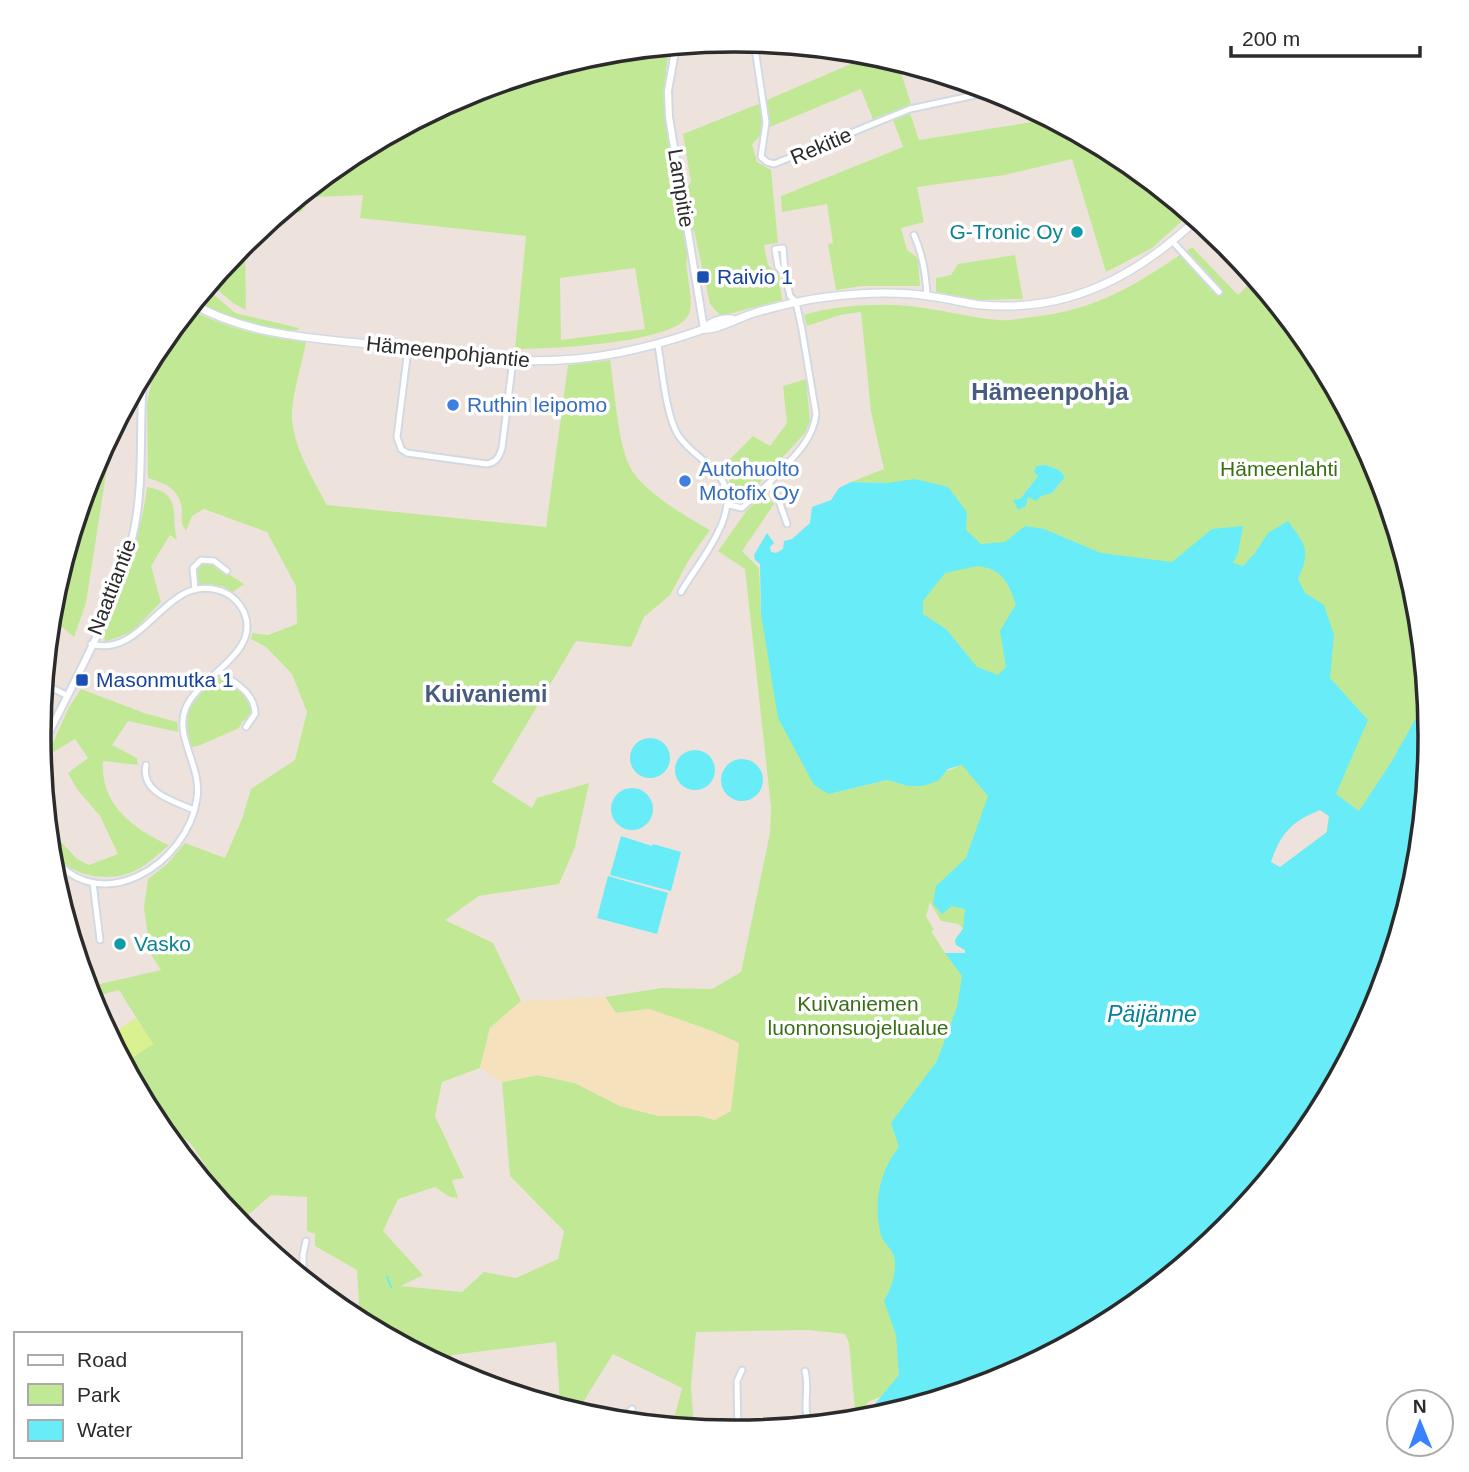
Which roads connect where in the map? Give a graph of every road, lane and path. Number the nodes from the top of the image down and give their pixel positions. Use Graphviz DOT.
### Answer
graph roads {
  1 [pos="756,53"];
  2 [pos="673,55"];
  3 [pos="972,96"];
  4 [pos="1189,226"];
  5 [pos="914,236"];
  6 [pos="1173,242"];
  7 [pos="785,274"];
  8 [pos="1219,292"];
  9 [pos="927,296"];
  10 [pos="796,302"];
  11 [pos="201,308"];
  12 [pos="704,329"];
  13 [pos="658,345"];
  14 [pos="408,349"];
  15 [pos="513,360"];
  16 [pos="144,391"];
  17 [pos="769,483"];
  18 [pos="729,505"];
  19 [pos="787,524"];
  20 [pos="226,570"];
  21 [pos="195,590"];
  22 [pos="681,592"];
  23 [pos="91,644"];
  24 [pos="219,671"];
  25 [pos="52,688"];
  26 [pos="66,695"];
  27 [pos="51,727"];
  28 [pos="246,727"];
  29 [pos="146,765"];
  30 [pos="194,810"];
  31 [pos="64,868"];
  32 [pos="93,883"];
  33 [pos="100,940"];
  34 [pos="306,1241"];
  35 [pos="303,1266"];
  36 [pos="741,1370"];
  37 [pos="805,1371"];
  38 [pos="632,1409"];
  39 [pos="629,1412"];
  40 [pos="807,1416"];
  41 [pos="738,1420"];
  1 -- 3 [label="street, Rekitie"];
  2 -- 12 [label="street, Lampitie"];
  4 -- 6 [label="main road, Hämeenpohjantie"];
  5 -- 9 [label="street"];
  6 -- 8 [label="street"];
  6 -- 9 [label="main road, Hämeenpohjantie"];
  7 -- 10 [label="street"];
  9 -- 10 [label="main road, Hämeenpohjantie"];
  10 -- 12 [label="main road, Hämeenpohjantie"];
  10 -- 17 [label="street"];
  11 -- 14 [label="main road, Hämeenpohjantie"];
  12 -- 13 [label="main road, Hämeenpohjantie"];
  13 -- 15 [label="main road, Hämeenpohjantie"];
  13 -- 18 [label="street"];
  14 -- 15 [label="main road, Hämeenpohjantie"];
  14 -- 15 [label="street"];
  16 -- 23 [label="street, Naattiantie"];
  17 -- 18 [label="street"];
  17 -- 19 [label="street"];
  18 -- 22 [label="street"];
  20 -- 21 [label="street"];
  21 -- 23 [label="street"];
  21 -- 24 [label="street"];
  23 -- 26 [label="street, Naattiantie"];
  24 -- 28 [label="street"];
  24 -- 30 [label="street"];
  25 -- 26 [label="street"];
  26 -- 27 [label="street, Naattiantie"];
  29 -- 30 [label="street"];
  30 -- 32 [label="street"];
  31 -- 32 [label="street"];
  32 -- 33 [label="street"];
  34 -- 35 [label="street"];
  36 -- 41 [label="street"];
  37 -- 40 [label="street"];
  38 -- 39 [label="street"];
}
